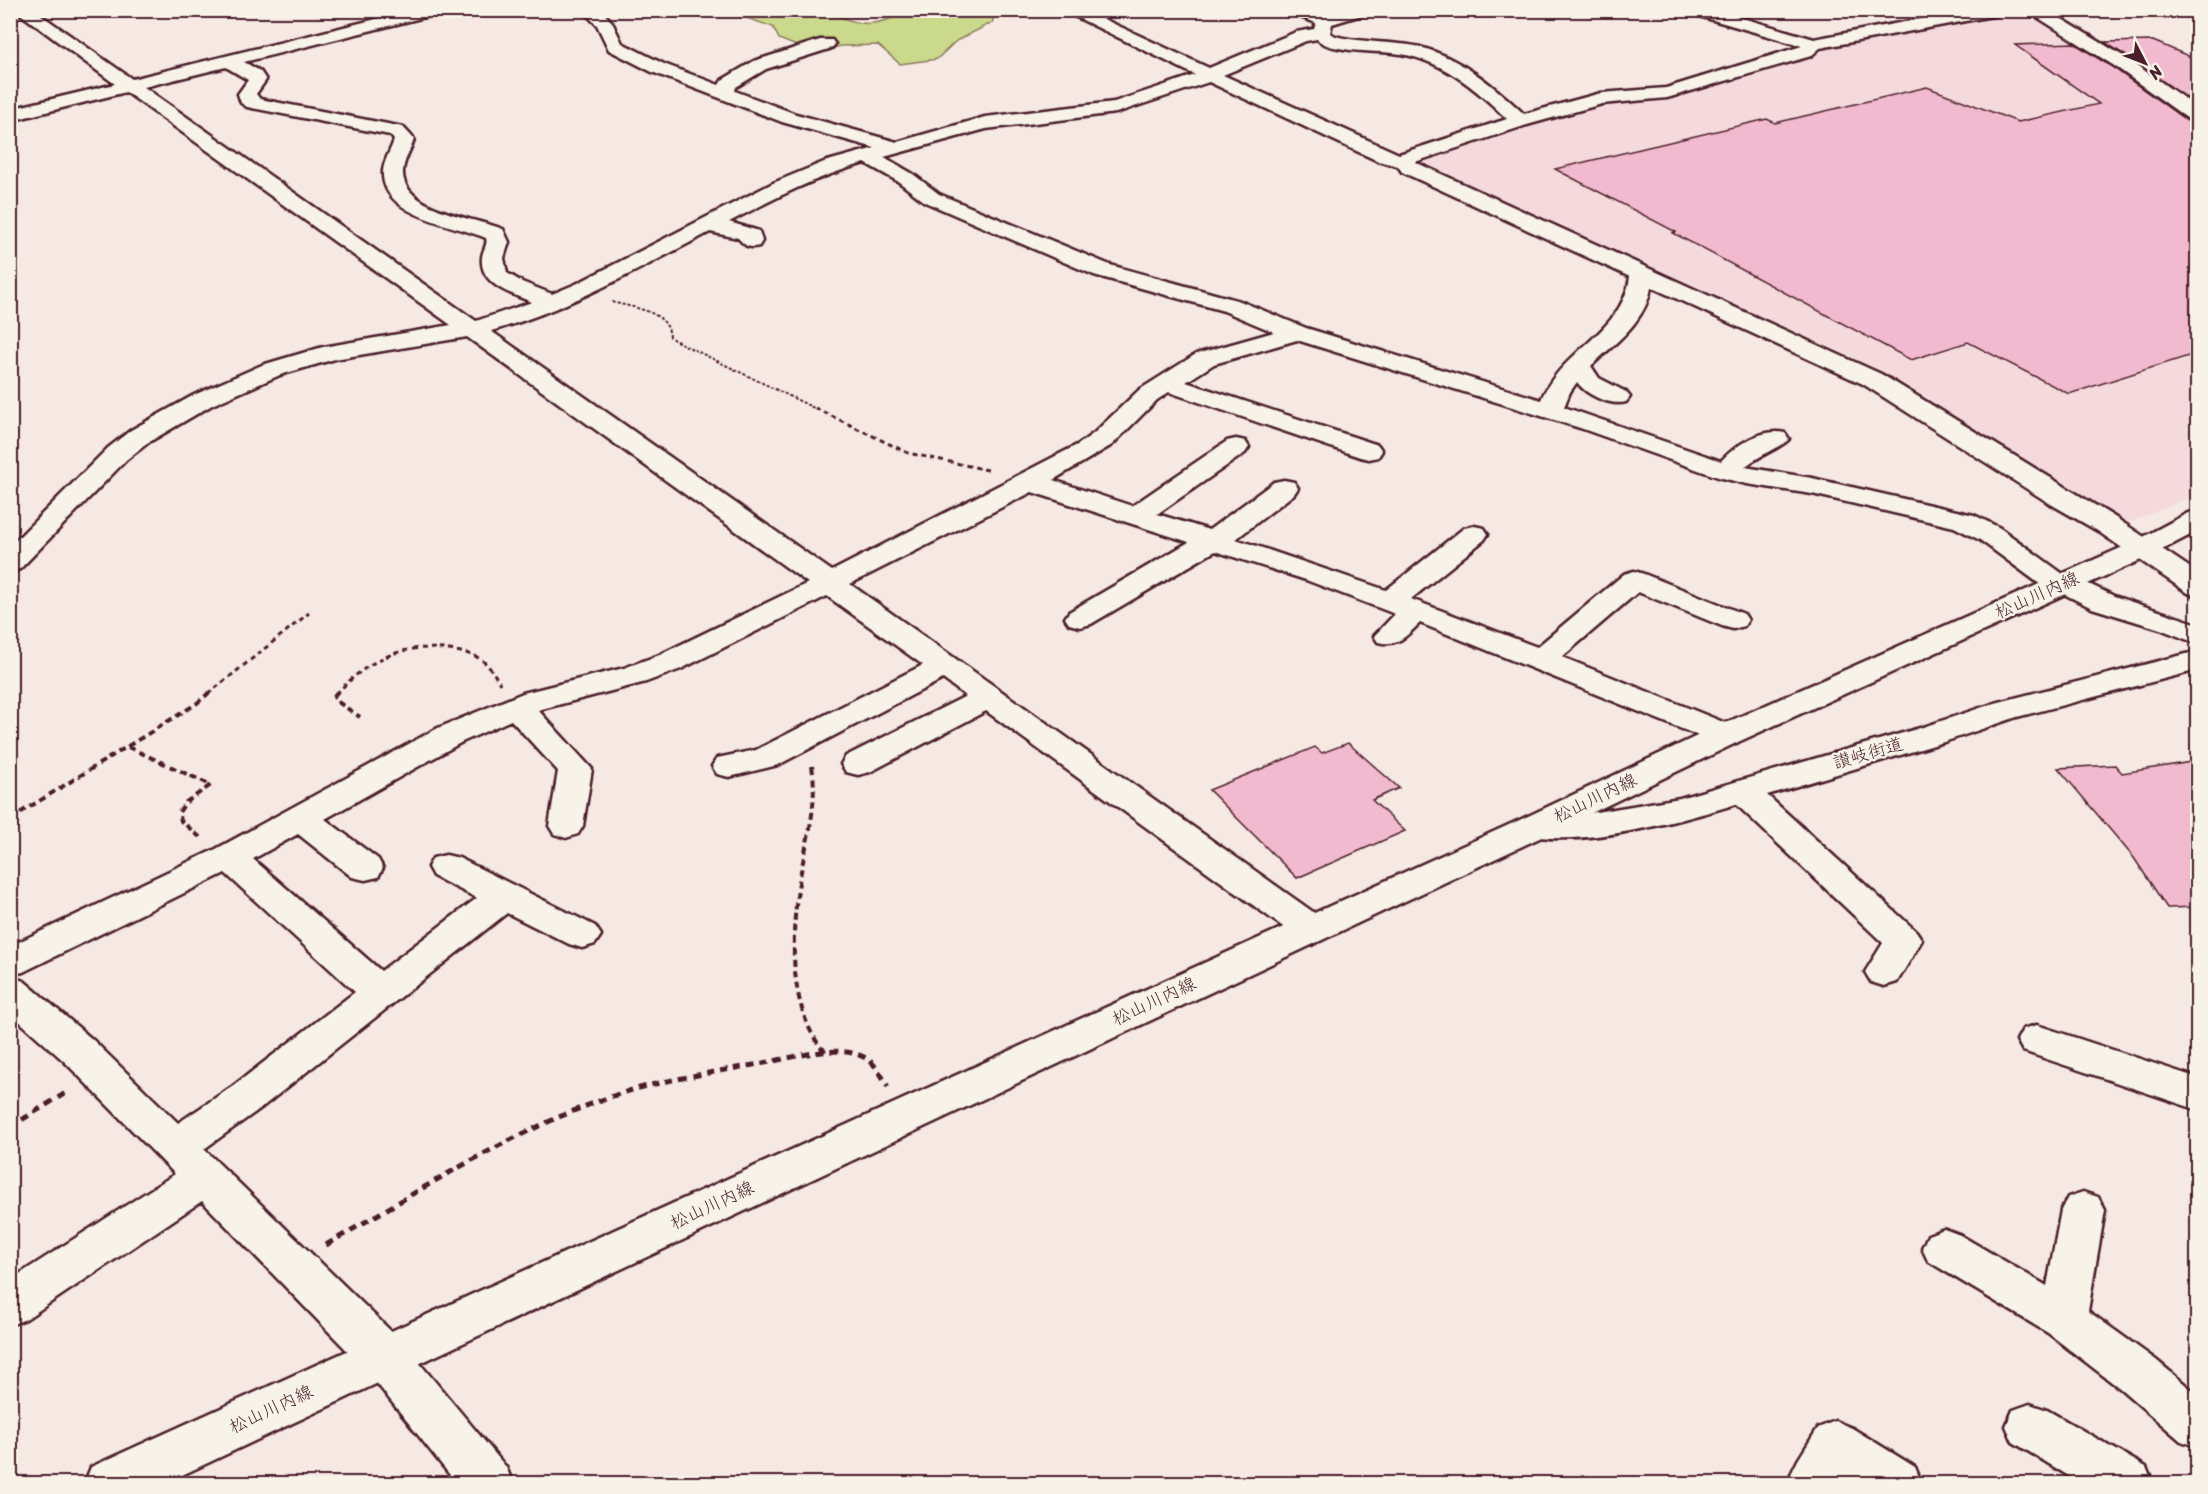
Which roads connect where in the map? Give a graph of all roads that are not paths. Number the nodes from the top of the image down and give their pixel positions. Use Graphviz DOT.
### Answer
graph roads {
  1 [pos="22,10"];
  2 [pos="435,10"];
  3 [pos="590,10"];
  4 [pos="1070,10"];
  5 [pos="1296,10"];
  6 [pos="1362,10"];
  7 [pos="1695,10"];
  8 [pos="1998,10"];
  9 [pos="2034,10"];
  10 [pos="2184,10"];
  11 [pos="2198,17"];
  12 [pos="1323,27"];
  13 [pos="1814,44"];
  14 [pos="826,45"];
  15 [pos="229,61"];
  16 [pos="1209,76"];
  17 [pos="130,85"];
  18 [pos="725,94"];
  19 [pos="10,115"];
  20 [pos="2198,117"];
  21 [pos="1520,121"];
  22 [pos="895,147"];
  23 [pos="868,156"];
  24 [pos="1405,162"];
  25 [pos="706,225"];
  26 [pos="751,241"];
  27 [pos="1642,274"];
  28 [pos="552,302"];
  29 [pos="473,329"];
  30 [pos="1298,333"];
  31 [pos="1579,366"];
  32 [pos="1166,383"];
  33 [pos="1617,397"];
  34 [pos="1552,409"];
  35 [pos="1776,439"];
  36 [pos="1236,447"];
  37 [pos="1369,451"];
  38 [pos="1727,471"];
  39 [pos="1030,482"];
  40 [pos="1284,488"];
  41 [pos="1136,516"];
  42 [pos="2198,519"];
  43 [pos="1474,534"];
  44 [pos="1213,541"];
  45 [pos="2142,549"];
  46 [pos="10,563"];
  47 [pos="828,583"];
  48 [pos="2061,584"];
  49 [pos="2198,587"];
  50 [pos="1403,607"];
  51 [pos="1080,619"];
  52 [pos="1734,620"];
  53 [pos="2198,635"];
  54 [pos="1389,636"];
  55 [pos="1541,660"];
  56 [pos="2198,660"];
  57 [pos="945,666"];
  58 [pos="988,697"];
  59 [pos="516,706"];
  60 [pos="1726,735"];
  61 [pos="858,764"];
  62 [pos="729,766"];
  63 [pos="1742,791"];
  64 [pos="300,817"];
  65 [pos="566,826"];
  66 [pos="1536,826"];
  67 [pos="229,857"];
  68 [pos="446,867"];
  69 [pos="364,868"];
  70 [pos="504,896"];
  71 [pos="1310,928"];
  72 [pos="582,935"];
  73 [pos="10,962"];
  74 [pos="1884,972"];
  75 [pos="10,991"];
  76 [pos="381,993"];
  77 [pos="2037,1040"];
  78 [pos="2198,1094"];
  79 [pos="175,1147"];
  80 [pos="205,1177"];
  81 [pos="2083,1210"];
  82 [pos="1944,1248"];
  83 [pos="10,1305"];
  84 [pos="2064,1318"];
  85 [pos="385,1357"];
  86 [pos="2198,1425"];
  87 [pos="2030,1426"];
  88 [pos="2081,1472"];
  89 [pos="1815,1476"];
  90 [pos="109,1484"];
  91 [pos="488,1484"];
  92 [pos="1898,1484"];
  93 [pos="2128,1484"];
  1 -- 17 [label="street"];
  2 -- 15 [label="street"];
  3 -- 18 [label="street"];
  4 -- 16 [label="street"];
  5 -- 12 [label="street"];
  6 -- 12 [label="street"];
  7 -- 13 [label="street"];
  8 -- 13 [label="street"];
  9 -- 20 [label="street"];
  10 -- 11 [label="street"];
  12 -- 16 [label="street"];
  12 -- 21 [label="street"];
  13 -- 21 [label="street"];
  14 -- 18 [label="street"];
  15 -- 17 [label="street"];
  15 -- 28 [label="street"];
  16 -- 22 [label="street"];
  16 -- 24 [label="street"];
  17 -- 19 [label="street"];
  17 -- 29 [label="street"];
  18 -- 22 [label="street"];
  21 -- 24 [label="street"];
  22 -- 23 [label="street"];
  23 -- 25 [label="street"];
  23 -- 30 [label="street"];
  24 -- 27 [label="street"];
  25 -- 26 [label="street"];
  25 -- 28 [label="street"];
  27 -- 31 [label="street"];
  27 -- 45 [label="street"];
  28 -- 29 [label="street"];
  29 -- 46 [label="street"];
  29 -- 47 [label="street"];
  30 -- 32 [label="street"];
  30 -- 34 [label="street"];
  31 -- 33 [label="street"];
  31 -- 34 [label="street"];
  32 -- 37 [label="street"];
  32 -- 39 [label="street"];
  34 -- 38 [label="street"];
  35 -- 38 [label="street"];
  36 -- 41 [label="street"];
  38 -- 48 [label="street"];
  39 -- 41 [label="street"];
  39 -- 47 [label="street"];
  40 -- 44 [label="street"];
  41 -- 44 [label="street"];
  42 -- 45 [label="street, 松山川内線"];
  43 -- 50 [label="street"];
  44 -- 50 [label="street"];
  44 -- 51 [label="street"];
  45 -- 48 [label="street, 松山川内線"];
  45 -- 49 [label="street"];
  47 -- 57 [label="street"];
  47 -- 59 [label="street"];
  48 -- 53 [label="street"];
  48 -- 60 [label="street, 松山川内線"];
  50 -- 54 [label="street"];
  50 -- 55 [label="street"];
  52 -- 55 [label="street"];
  55 -- 60 [label="street"];
  56 -- 63 [label="street, 讃岐街道"];
  57 -- 58 [label="street"];
  57 -- 62 [label="street"];
  58 -- 61 [label="street"];
  58 -- 71 [label="street"];
  59 -- 64 [label="street"];
  59 -- 65 [label="street"];
  60 -- 66 [label="street, 松山川内線"];
  63 -- 66 [label="street, 讃岐街道"];
  63 -- 74 [label="street"];
  64 -- 67 [label="street"];
  64 -- 69 [label="street"];
  66 -- 71 [label="street, 松山川内線"];
  67 -- 73 [label="street"];
  67 -- 76 [label="street"];
  68 -- 70 [label="street"];
  70 -- 72 [label="street"];
  70 -- 76 [label="street"];
  71 -- 85 [label="street, 松山川内線"];
  75 -- 79 [label="street"];
  76 -- 79 [label="street"];
  77 -- 78 [label="street"];
  79 -- 80 [label="street"];
  80 -- 83 [label="street"];
  80 -- 85 [label="street"];
  81 -- 84 [label="street"];
  82 -- 84 [label="street"];
  84 -- 86 [label="street"];
  85 -- 90 [label="street, 松山川内線"];
  85 -- 91 [label="street"];
  87 -- 88 [label="street"];
  88 -- 93 [label="street"];
  89 -- 92 [label="street"];
}
